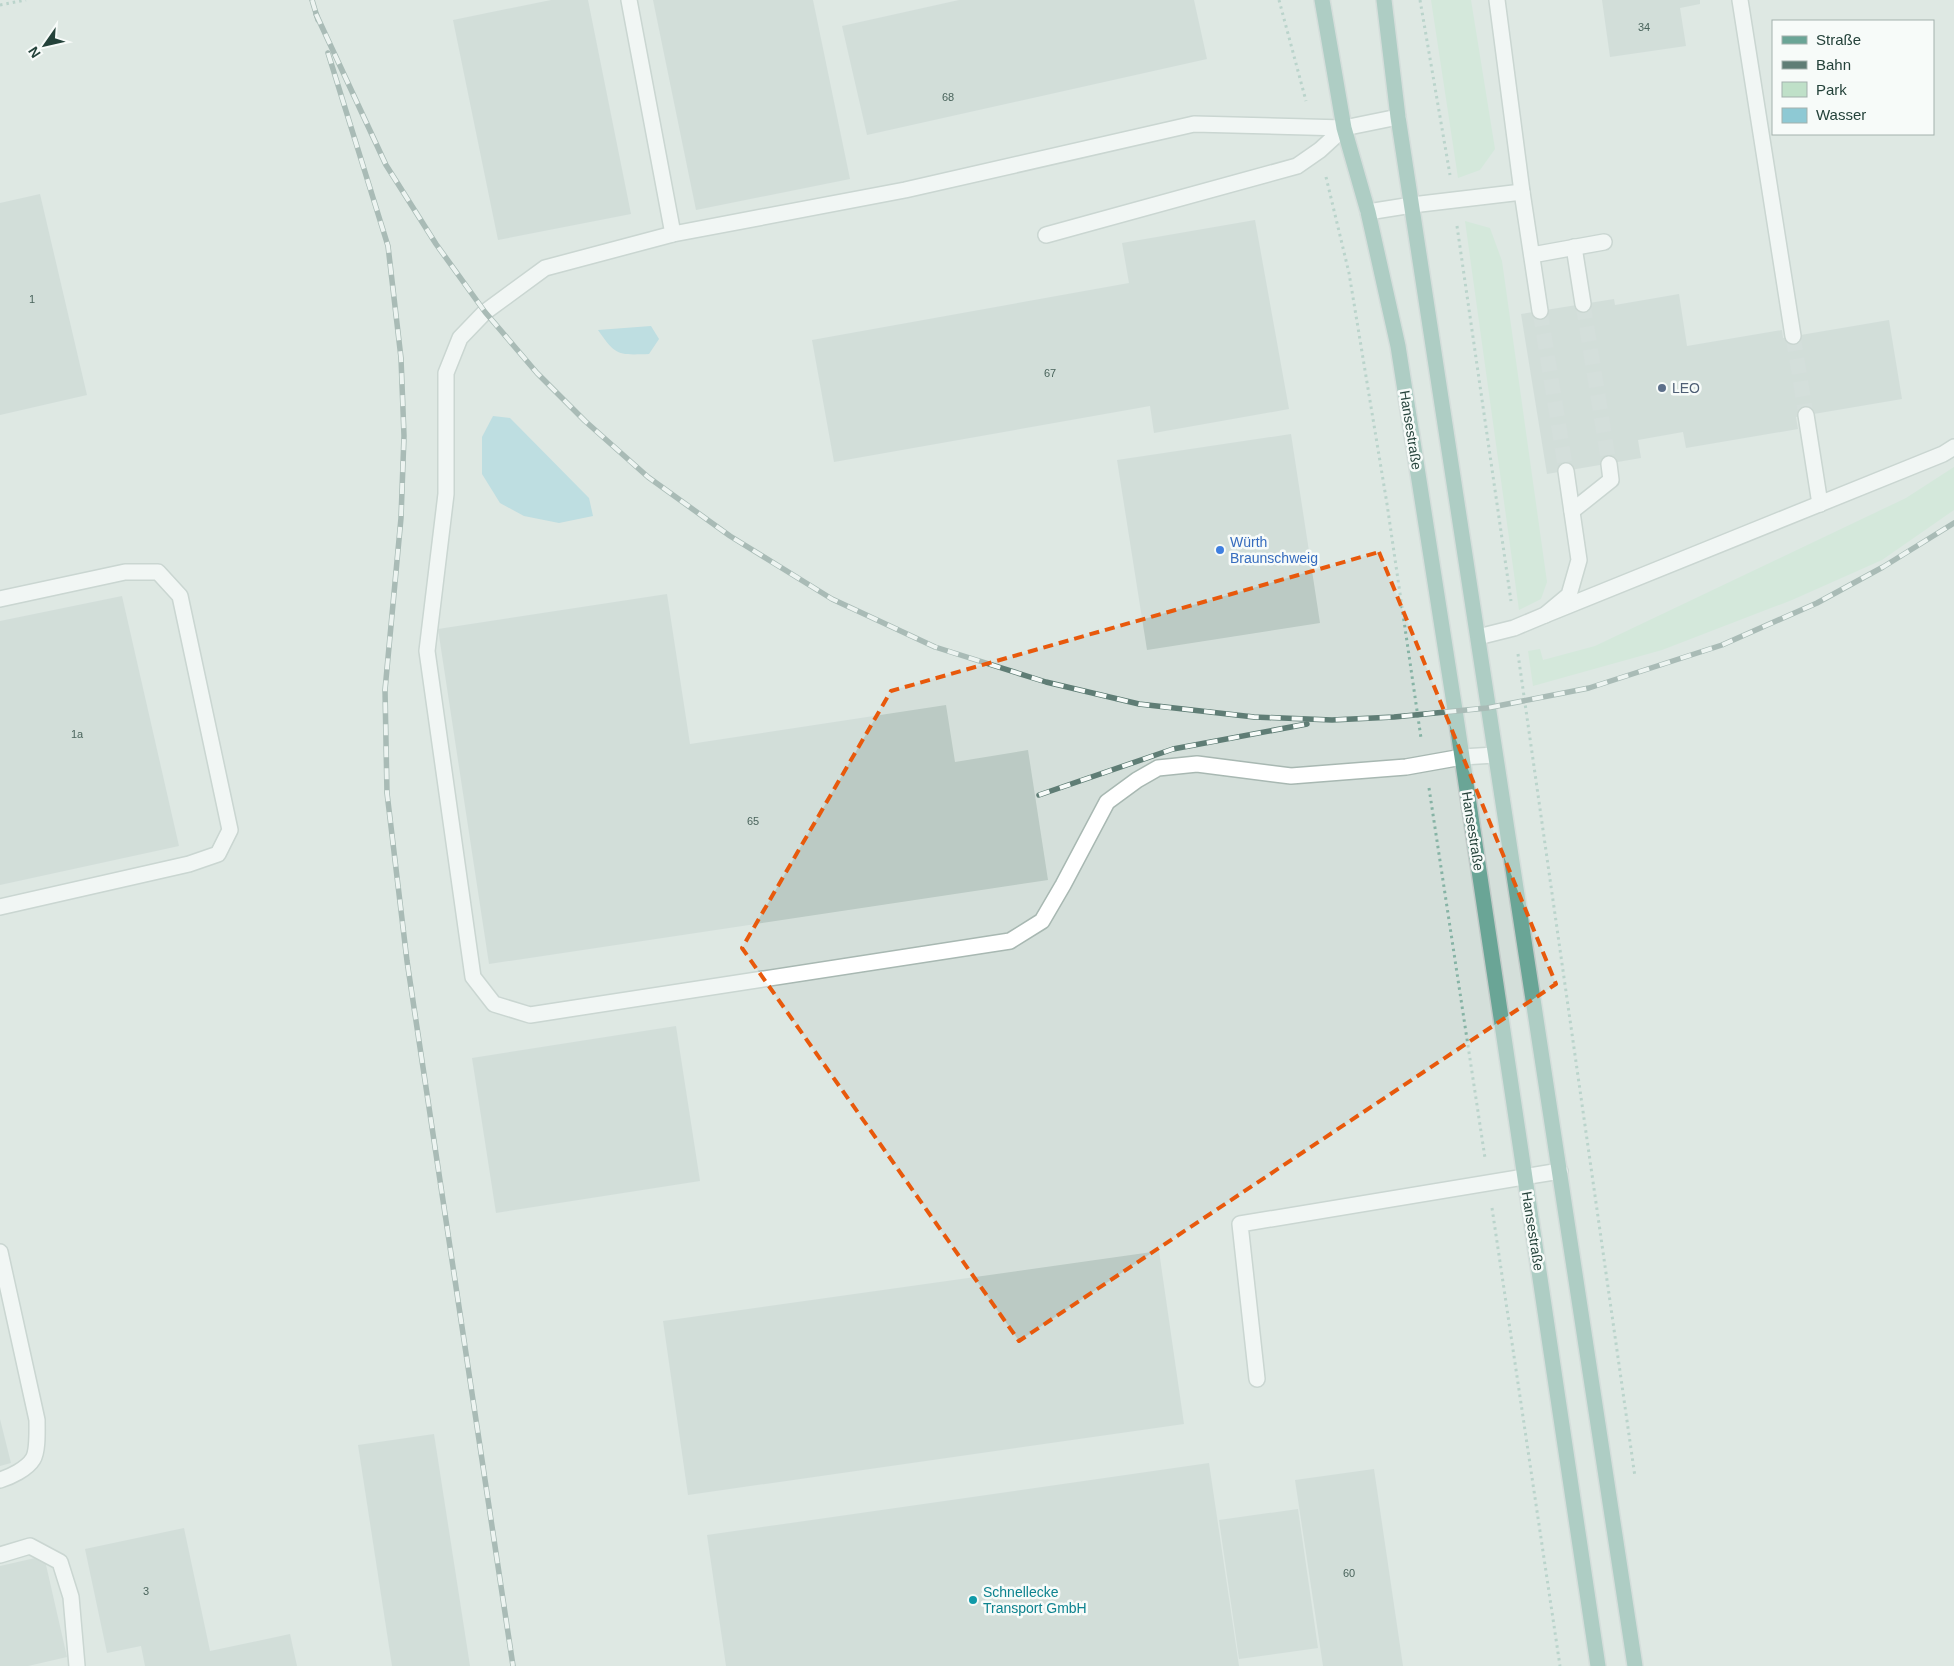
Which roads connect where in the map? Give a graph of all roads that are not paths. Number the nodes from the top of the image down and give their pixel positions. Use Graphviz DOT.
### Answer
graph roads {
  1 [pos="629,0"];
  2 [pos="1322,0"];
  3 [pos="1384,0"];
  4 [pos="1497,0"];
  5 [pos="1740,0"];
  6 [pos="1398,117"];
  7 [pos="1344,128"];
  8 [pos="1522,192"];
  9 [pos="1412,204"];
  10 [pos="1368,212"];
  11 [pos="673,234"];
  12 [pos="1046,235"];
  13 [pos="1604,242"];
  14 [pos="1574,247"];
  15 [pos="1532,255"];
  16 [pos="1583,304"];
  17 [pos="1540,311"];
  18 [pos="1793,336"];
  19 [pos="1806,415"];
  20 [pos="1954,447"];
  21 [pos="1609,464"];
  22 [pos="1566,471"];
  23 [pos="1820,504"];
  24 [pos="1572,511"];
  25 [pos="0,599"];
  26 [pos="1545,615"];
  27 [pos="1478,637"];
  28 [pos="1495,755"];
  29 [pos="1462,758"];
  30 [pos="0,907"];
  31 [pos="1560,1171"];
  32 [pos="1525,1177"];
  33 [pos="0,1252"];
  34 [pos="1258,1379"];
  35 [pos="0,1480"];
  36 [pos="0,1555"];
  37 [pos="77,1666"];
  38 [pos="1598,1666"];
  39 [pos="1635,1666"];
  1 -- 11 [label="lane"];
  2 -- 7 [label="main road, Hansestraße"];
  3 -- 6 [label="main road"];
  4 -- 8 [label="lane"];
  5 -- 18 [label="lane"];
  6 -- 7 [label="lane"];
  6 -- 9 [label="main road"];
  7 -- 10 [label="main road, Hansestraße"];
  7 -- 11 [label="lane"];
  7 -- 12 [label="lane"];
  8 -- 9 [label="lane"];
  8 -- 15 [label="lane"];
  9 -- 10 [label="lane"];
  9 -- 27 [label="main road"];
  10 -- 29 [label="main road, Hansestraße"];
  11 -- 29 [label="lane"];
  13 -- 14 [label="lane"];
  14 -- 15 [label="lane"];
  14 -- 16 [label="lane"];
  15 -- 17 [label="lane"];
  19 -- 23 [label="lane"];
  20 -- 23 [label="lane"];
  21 -- 24 [label="lane"];
  22 -- 24 [label="lane"];
  23 -- 26 [label="lane"];
  24 -- 26 [label="lane"];
  25 -- 30 [label="lane"];
  26 -- 27 [label="lane"];
  27 -- 28 [label="main road"];
  28 -- 29 [label="lane"];
  28 -- 31 [label="main road"];
  29 -- 32 [label="main road, Hansestraße"];
  31 -- 32 [label="lane"];
  31 -- 39 [label="main road"];
  32 -- 34 [label="lane"];
  32 -- 38 [label="main road, Hansestraße"];
  33 -- 35 [label="lane"];
  36 -- 37 [label="lane"];
}
